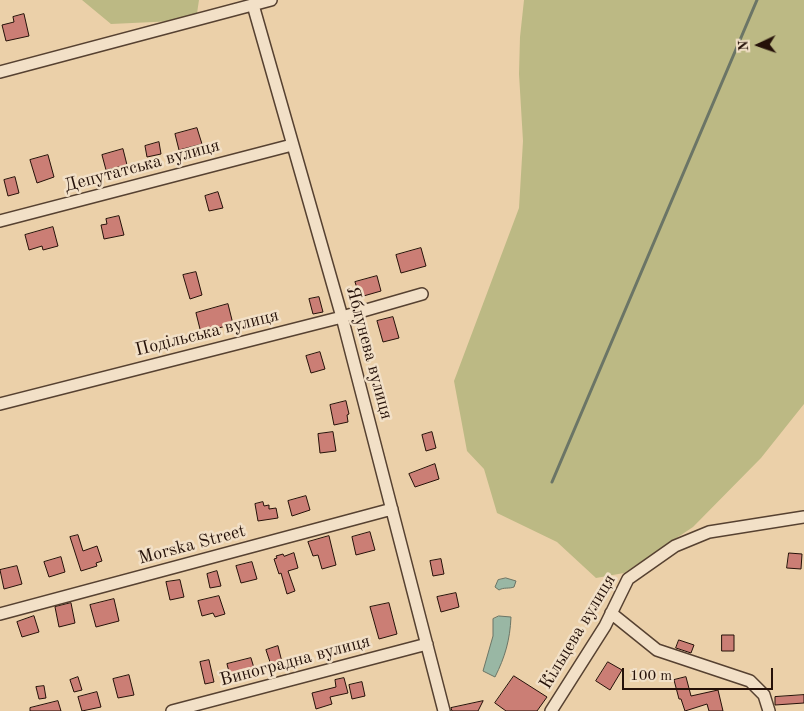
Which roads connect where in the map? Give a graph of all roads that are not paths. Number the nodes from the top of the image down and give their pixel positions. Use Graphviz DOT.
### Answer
graph roads {
  1 [pos="271,0"];
  2 [pos="253,5"];
  3 [pos="0,72"];
  4 [pos="292,145"];
  5 [pos="0,221"];
  6 [pos="422,294"];
  7 [pos="342,317"];
  8 [pos="0,404"];
  9 [pos="392,509"];
  10 [pos="804,517"];
  11 [pos="0,614"];
  12 [pos="611,614"];
  13 [pos="427,644"];
  14 [pos="172,711"];
  15 [pos="444,711"];
  16 [pos="551,711"];
  17 [pos="768,711"];
  1 -- 2 [label="street"];
  2 -- 3 [label="street"];
  2 -- 4 [label="street, Яблунева вулиця"];
  4 -- 5 [label="street, Депутатська вулиця"];
  4 -- 7 [label="street, Яблунева вулиця"];
  6 -- 7 [label="street, Подільська вулиця"];
  7 -- 8 [label="street, Подільська вулиця"];
  7 -- 9 [label="street, Яблунева вулиця"];
  9 -- 11 [label="street, Morska Street"];
  9 -- 13 [label="street, Яблунева вулиця"];
  10 -- 12 [label="street, Кільцева вулиця"];
  12 -- 16 [label="street, Кільцева вулиця"];
  12 -- 17 [label="street"];
  13 -- 14 [label="street, Виноградна вулиця"];
  13 -- 15 [label="street, Яблунева вулиця"];
}
